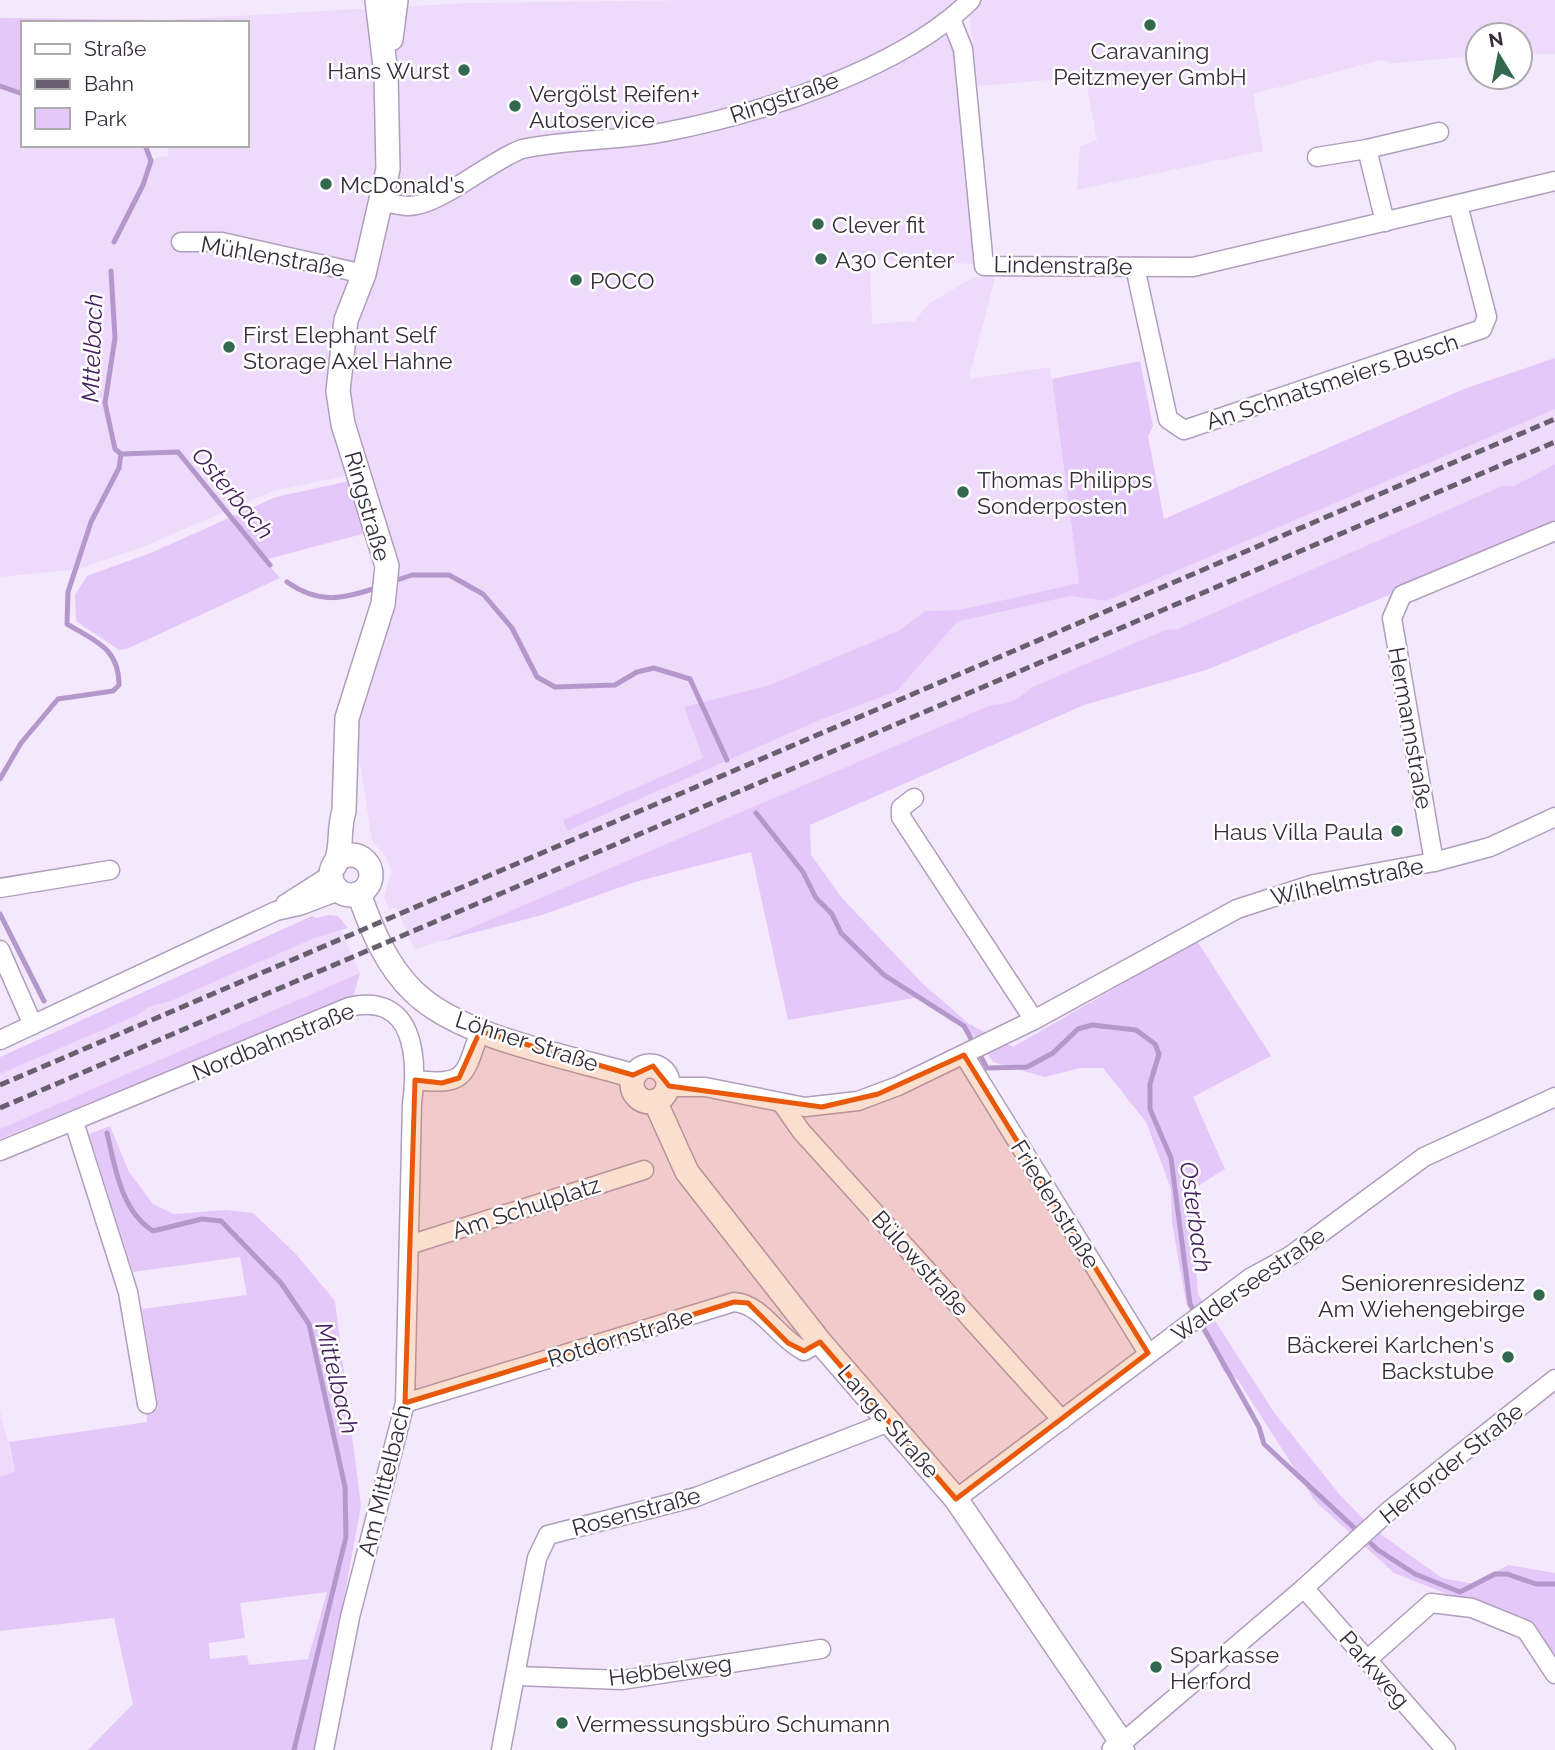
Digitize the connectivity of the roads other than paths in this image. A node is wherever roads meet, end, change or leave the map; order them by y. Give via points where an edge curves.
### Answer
1 (377, 0) edge
2 (396, 0) edge
3 (971, 0) edge
4 (951, 19) junction
5 (386, 74) junction
6 (1439, 132) dead end
7 (1367, 149) junction
8 (1318, 157) dead end
9 (1555, 181) edge
10 (382, 202) junction
11 (1458, 205) junction
12 (1385, 222) junction
13 (181, 242) dead end
14 (1135, 267) junction
15 (364, 274) junction
16 (1555, 531) edge
17 (914, 798) dead end
18 (344, 811) junction
19 (1555, 817) edge
20 (365, 861) junction
21 (1434, 862) junction
22 (110, 870) dead end
23 (341, 881) junction
24 (0, 888) edge
25 (0, 950) edge
26 (1034, 1020) junction
27 (33, 1025) junction
28 (480, 1031) junction
29 (0, 1040) edge
30 (969, 1052) junction
31 (415, 1080) junction
32 (662, 1094) junction
33 (1555, 1097) edge
34 (783, 1105) junction
35 (74, 1122) junction
36 (0, 1152) edge
37 (644, 1170) dead end
38 (409, 1245) junction
39 (820, 1342) junction
40 (1148, 1353) junction
41 (1555, 1379) edge
42 (405, 1403) junction
43 (147, 1404) dead end
44 (1062, 1420) junction
45 (889, 1422) junction
46 (956, 1499) junction
47 (1304, 1588) junction
48 (821, 1649) dead end
49 (1368, 1659) junction
50 (1555, 1674) edge
51 (517, 1676) junction
52 (1120, 1748) edge
53 (324, 1750) edge
54 (501, 1750) edge
55 (1446, 1750) edge

1 - 5 street, Ringstraße
2 - 5 street, Ringstraße
3 - 4 street, Ringstraße
4 - 10 street, Ringstraße via 848,75 753,111 664,132 522,149 430,202 410,206
4 - 14 street, Lindenstraße via 960,34 965,62 984,266
5 - 10 street, Ringstraße via 387,169
6 - 7 street
7 - 8 street
7 - 12 street
9 - 11 street, Lindenstraße
10 - 15 street, Ringstraße
11 - 12 street, Lindenstraße
11 - 14 street, An Schnatsmeiers Busch via 1487,317 1482,329 1184,430 1168,419
12 - 14 street, Lindenstraße via 1193,267
13 - 15 street, Mühlenstraße via 222,242
15 - 18 street, Ringstraße via 346,320 338,391 387,566 386,585 347,718
16 - 21 street, Hermannstraße via 1402,595 1392,618
17 - 26 street via 901,808 901,817
18 - 20 street, Ringstraße via 356,849
18 - 23 street, Ringstraße
19 - 21 street, Wilhelmstraße via 1490,847
20 - 23 street via 345,857
20 - 23 street via 371,879
21 - 26 street, Wilhelmstraße via 1314,884 1237,909
22 - 24 street
23 - 27 street
23 - 28 street, Löhner Straße via 402,980 435,1009
25 - 27 street
26 - 30 street, Wilhelmstraße
27 - 29 street
28 - 31 street via 459,1078 442,1083
28 - 32 street, Löhner Straße via 634,1076 638,1097
30 - 34 street via 858,1101 822,1107
30 - 40 street, Friedenstraße
31 - 35 street, Nordbahnstraße via 415,1056 405,1026 390,1012 358,1005
31 - 38 street, Am Mittelbach
32 - 34 street via 705,1087
32 - 39 street, Lange Straße via 687,1172
33 - 40 street, Walderseestraße via 1424,1157
34 - 44 street, Bülowstraße via 801,1131
35 - 36 street, Nordbahnstraße
35 - 43 street via 128,1292
37 - 38 street, Am Schulplatz
38 - 42 street, Am Mittelbach
39 - 42 street, Rotdornstraße via 804,1351 788,1343 748,1303 734,1302
39 - 45 street, Lange Straße
40 - 44 street, Walderseestraße
41 - 47 street, Herforder Straße via 1370,1528
42 - 53 street, Am Mittelbach via 350,1617
44 - 46 street, Walderseestraße
45 - 46 street, Lange Straße
45 - 51 street, Rosenstraße via 696,1497 548,1535 537,1558
46 - 52 street, Lange Straße
47 - 49 street, Parkweg
47 - 52 street, Herforder Straße
48 - 51 street, Hebbelweg via 622,1680
49 - 50 street via 1431,1603 1458,1605 1526,1630
49 - 55 street, Parkweg
51 - 54 street, Rosenstraße

